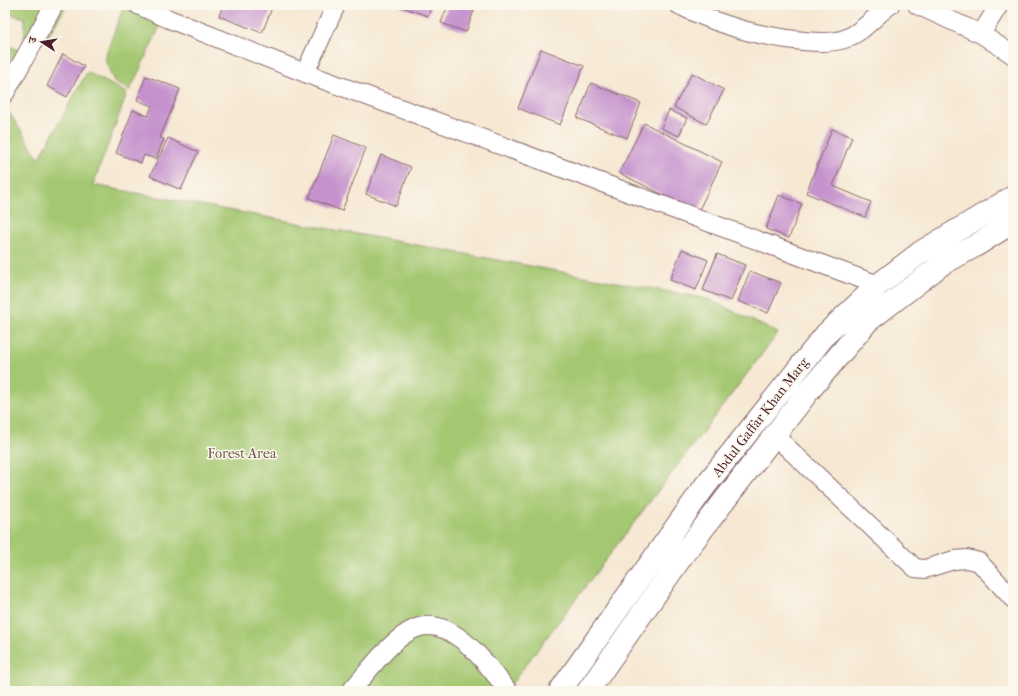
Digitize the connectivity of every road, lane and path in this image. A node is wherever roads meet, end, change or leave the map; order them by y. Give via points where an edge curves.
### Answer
1 (54, 5) edge
2 (138, 5) edge
3 (336, 5) edge
4 (679, 5) edge
5 (890, 5) edge
6 (917, 5) edge
7 (999, 5) edge
8 (981, 34) junction
9 (1013, 55) edge
10 (305, 73) junction
11 (5, 93) edge
12 (1013, 197) edge
13 (1013, 222) edge
14 (878, 285) junction
15 (774, 435) junction
16 (1013, 599) edge
17 (351, 691) edge
18 (508, 691) edge
19 (560, 691) edge
20 (588, 691) edge

1 - 11 street
2 - 10 street
3 - 10 street
4 - 5 street via 728,26 788,39 829,43 859,32
6 - 8 street
7 - 8 street
8 - 9 street
10 - 14 street
12 - 14 main road, Abdul Gaffar Khan Marg via 921,252
13 - 15 main road, Abdul Gaffar Khan Marg via 942,264 868,320
14 - 19 main road, Abdul Gaffar Khan Marg via 826,334 705,486
15 - 16 street via 914,568 925,569 954,560 967,559 979,562
15 - 20 main road, Abdul Gaffar Khan Marg via 685,552
17 - 18 street via 396,641 423,626 455,634 477,652

